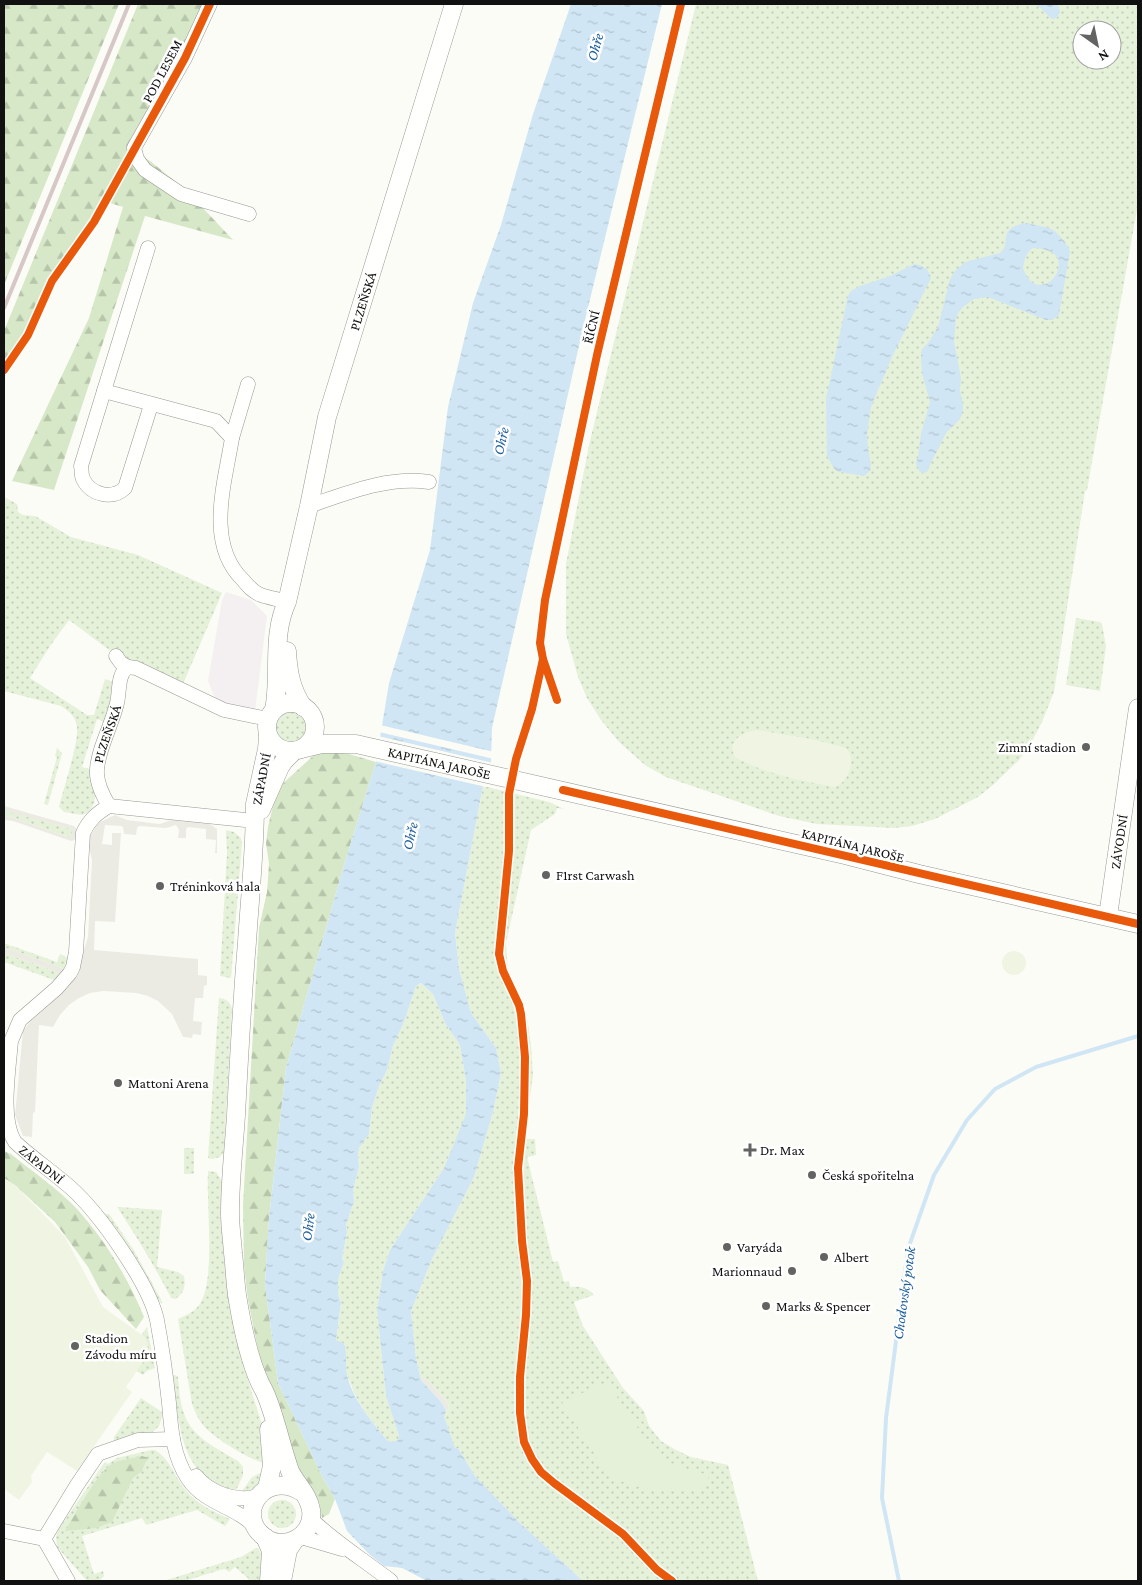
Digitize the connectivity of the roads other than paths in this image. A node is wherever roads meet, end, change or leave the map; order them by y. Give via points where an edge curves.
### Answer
1 (210, 4) edge
2 (454, 4) edge
3 (248, 214) dead end
4 (148, 248) dead end
5 (248, 384) dead end
6 (104, 391) junction
7 (151, 405) junction
8 (232, 438) junction
9 (429, 482) dead end
10 (309, 506) junction
11 (286, 602) junction
12 (116, 656) dead end
13 (128, 667) junction
14 (1138, 708) edge
15 (308, 712) junction
16 (271, 714) junction
17 (268, 737) junction
18 (356, 744) junction
19 (298, 750) junction
20 (109, 806) junction
21 (255, 821) junction
22 (1108, 916) junction
23 (1138, 924) edge
24 (259, 1382) junction
25 (173, 1440) junction
26 (263, 1492) junction
27 (302, 1492) junction
28 (311, 1520) junction
29 (4, 1531) edge
30 (260, 1532) junction
31 (44, 1539) junction
32 (297, 1539) junction
33 (348, 1550) junction
34 (68, 1581) edge
35 (269, 1581) edge
36 (282, 1581) edge
37 (391, 1581) edge

1 - 3 street, POD LESEM via 185,58 134,148 137,160 145,170 181,194
2 - 10 street, PLZEŇSKÁ via 327,417
4 - 6 street
5 - 8 street
6 - 7 street
6 - 7 street via 81,466 82,477 87,484 105,495 119,494 125,488
7 - 8 street via 216,421
8 - 11 street via 221,506 223,546 232,570 251,589
9 - 10 street via 373,485
10 - 11 street, PLZEŇSKÁ
11 - 15 street, PLZEŇSKÁ via 289,673 296,695
11 - 16 street, PLZEŇSKÁ via 280,614 277,693
12 - 13 street
13 - 16 street via 224,710
13 - 20 street, PLZEŇSKÁ via 122,673 117,702 96,771
14 - 22 street, ZÁVODNÍ
15 - 16 street via 297,704 286,704
15 - 18 street, KAPITÁNA JAROŠE via 322,726
15 - 19 street via 315,728 313,736
16 - 17 street
17 - 19 street via 280,748
17 - 21 street, ZÁPADNÍ via 255,804
18 - 19 street, KAPITÁNA JAROŠE via 322,744
18 - 22 street, KAPITÁNA JAROŠE
19 - 21 street, ZÁPADNÍ via 284,760
20 - 21 street
20 - 25 street, ZÁPADNÍ via 87,824 84,833 73,967 66,978 20,1020 11,1041 7,1122 15,1142 89,1205 144,1287 156,1318
21 - 24 street, ZÁPADNÍ via 230,1213 238,1300
22 - 23 street, KAPITÁNA JAROŠE
24 - 26 street, ZÁPADNÍ via 271,1447 271,1476
24 - 27 street, ZÁPADNÍ via 289,1468
25 - 26 street, ZÁPADNÍ via 189,1468 209,1488 250,1499
25 - 30 street, ZÁPADNÍ via 178,1460 194,1487 212,1502 239,1514
25 - 31 street via 138,1440 98,1454
26 - 27 street, ZÁPADNÍ via 283,1484
26 - 30 street, ZÁPADNÍ via 253,1508 253,1518
27 - 28 street, ZÁPADNÍ via 311,1509
28 - 32 street
28 - 33 street, ZÁPADNÍ
29 - 31 street
30 - 32 street, ZÁPADNÍ via 278,1543
30 - 35 street, ZÁPADNÍ via 271,1551
31 - 34 street
32 - 33 street, ZÁPADNÍ
32 - 36 street via 288,1550
33 - 37 street, ZÁPADNÍ

